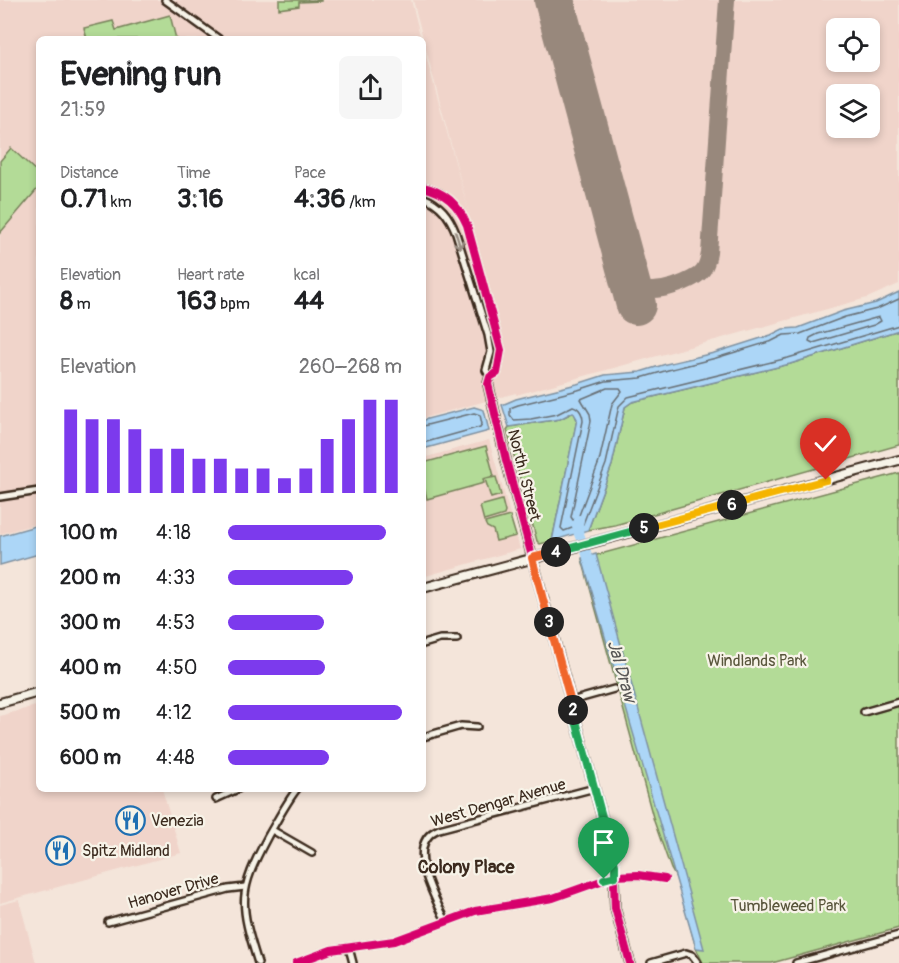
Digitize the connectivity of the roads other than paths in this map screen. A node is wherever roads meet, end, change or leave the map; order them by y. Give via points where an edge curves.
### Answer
1 (165, 0) edge
2 (215, 36) edge
3 (426, 188) edge
4 (426, 198) edge
5 (480, 273) junction
6 (470, 275) junction
7 (490, 377) junction
8 (899, 460) edge
9 (36, 491) edge
10 (0, 497) edge
11 (532, 558) junction
12 (426, 587) edge
13 (457, 639) dead end
14 (426, 643) edge
15 (614, 689) dead end
16 (36, 693) edge
17 (571, 701) junction
18 (0, 702) edge
19 (899, 702) edge
20 (864, 712) dead end
21 (477, 727) dead end
22 (426, 736) edge
23 (595, 788) junction
24 (231, 792) edge
25 (293, 792) edge
26 (216, 798) dead end
27 (272, 830) junction
28 (312, 853) dead end
29 (615, 876) junction
30 (665, 879) dead end
31 (245, 887) junction
32 (446, 921) junction
33 (108, 922) dead end
34 (899, 935) edge
35 (349, 948) junction
36 (258, 963) edge
37 (296, 963) edge
38 (353, 963) edge
39 (630, 963) edge
40 (651, 963) edge
41 (698, 963) edge
42 (796, 963) edge

1 - 2 street
3 - 5 street via 447,197 460,209
4 -> 6 street via 450,217
5 - 6 street
5 - 7 street via 501,350 497,373
6 - 7 street via 488,335 491,352 486,370
7 - 11 street, North I Street via 488,384
8 - 11 street
9 - 10 street
11 - 12 street
11 - 17 street, North I Street
13 - 14 street
15 - 17 street
16 - 18 street
17 - 23 street, North I Street
19 - 20 street
21 - 22 street via 460,726
23 - 29 street, North I Street
23 - 32 street, West Dengar Avenue via 439,829 429,835 423,844 423,861 432,894
24 - 26 street
25 - 27 street
27 - 28 street
27 - 31 street via 252,865
29 - 30 street
29 - 32 street via 553,898 486,909
29 - 39 street, North I Street via 615,908
31 - 33 street, Hanover Drive
31 - 36 street via 245,918
32 - 35 street via 394,941
34 - 42 street
35 - 37 street
35 - 38 street
40 - 41 street via 689,953

